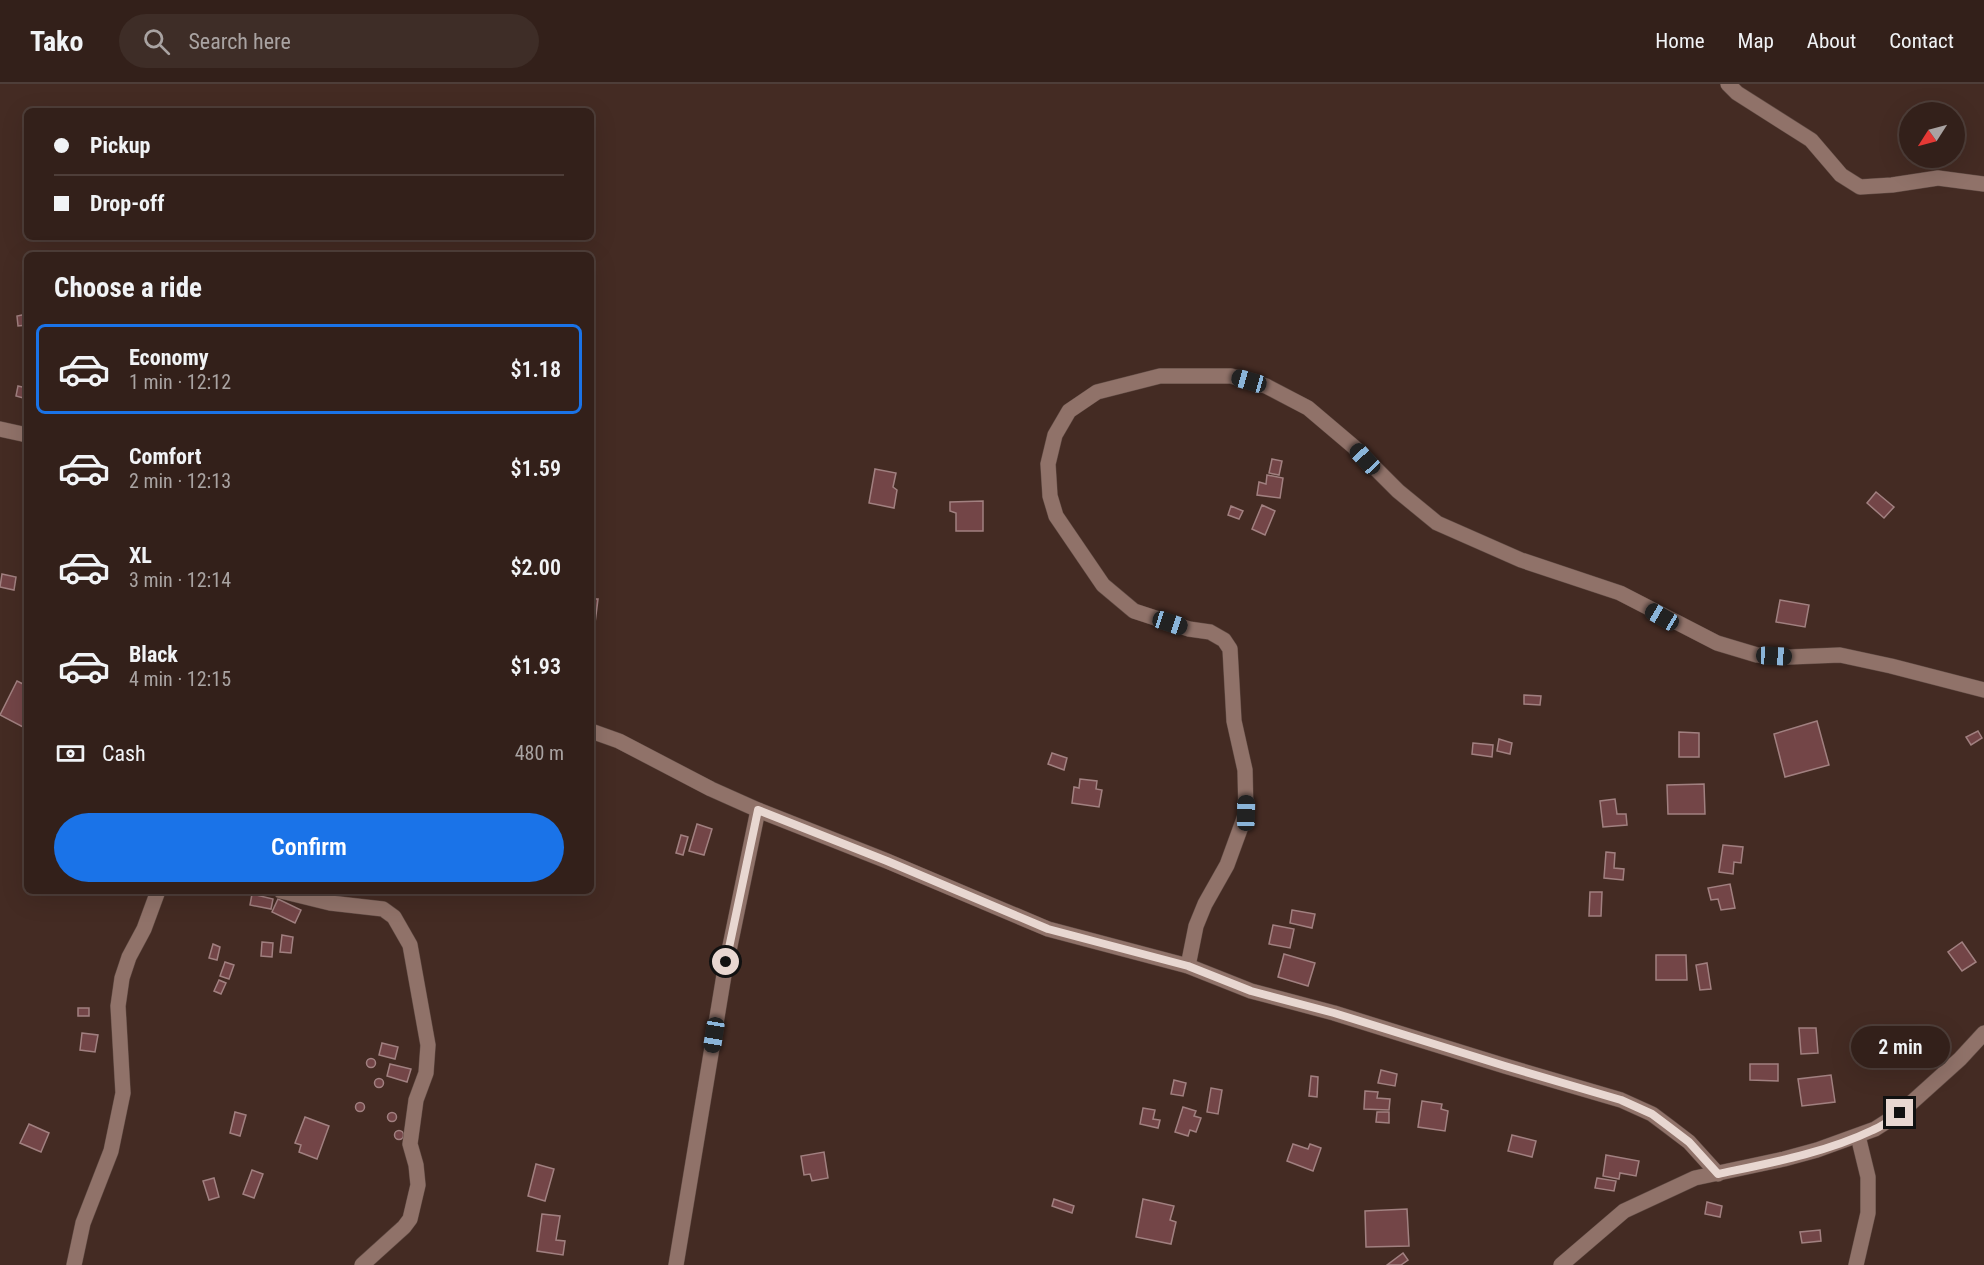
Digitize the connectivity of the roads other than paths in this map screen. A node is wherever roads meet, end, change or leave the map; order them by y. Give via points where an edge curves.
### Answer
1 (1728, 84) edge
2 (1984, 184) edge
3 (0, 429) edge
4 (24, 434) edge
5 (1984, 690) edge
6 (594, 732) edge
7 (758, 810) junction
8 (157, 894) edge
9 (293, 894) edge
10 (1188, 966) junction
11 (1984, 1033) edge
12 (1858, 1136) junction
13 (1718, 1174) junction
14 (74, 1265) edge
15 (362, 1265) edge
16 (675, 1265) edge
17 (1561, 1265) edge
18 (1856, 1265) edge

1 - 2 street via 1811,140 1841,175 1860,187 1938,178
3 - 4 street
5 - 10 street via 1840,655 1758,655 1717,643 1620,593 1521,560 1437,523 1308,408 1266,386 1231,376 1169,376 1097,392 1069,411 1055,435 1048,464 1056,516 1103,585 1134,611 1210,632 1230,649 1234,721 1245,770 1246,813 1227,865 1196,926
6 - 7 street
7 - 10 street via 1048,929
7 - 16 street via 724,975
8 - 14 street via 122,978 118,1006 123,1093 111,1151 83,1224
9 - 15 street via 383,909 394,917 410,945 428,1045 426,1073 416,1100 410,1144 418,1185 410,1219
10 - 13 street via 1251,991 1621,1100 1652,1114 1689,1142
11 - 12 street via 1900,1113
12 - 13 street
12 - 18 street via 1868,1178 1868,1213
13 - 17 street via 1695,1178 1624,1211

